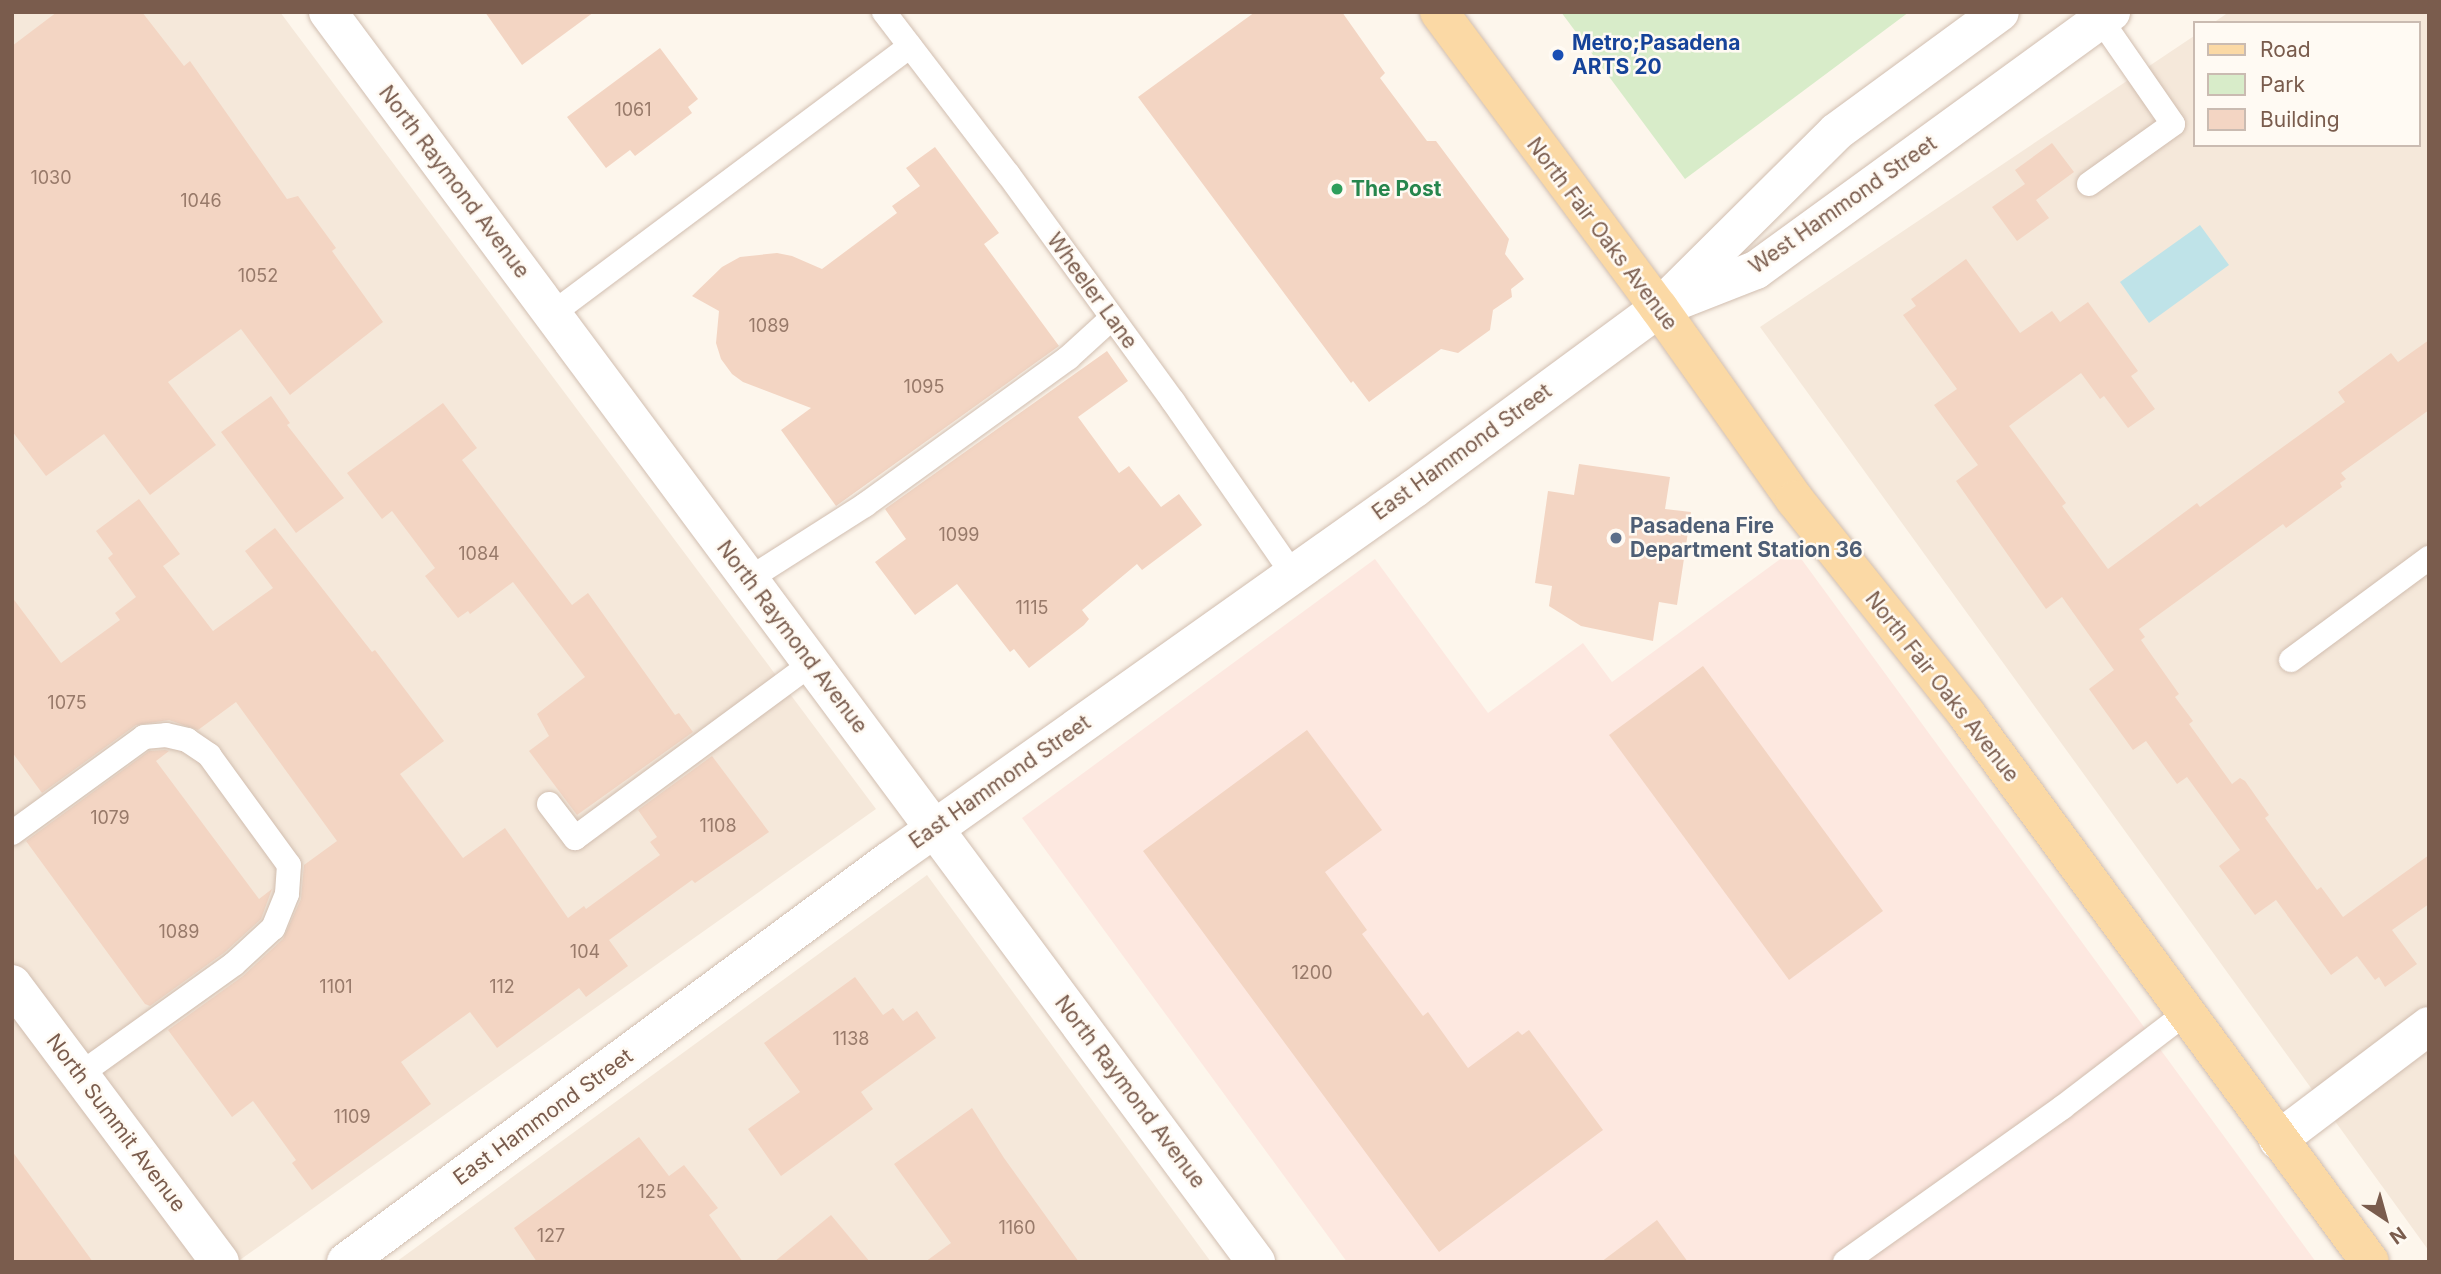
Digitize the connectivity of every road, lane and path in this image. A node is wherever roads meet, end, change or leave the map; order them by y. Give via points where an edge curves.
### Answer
1 (328, 12) edge
2 (884, 12) edge
3 (1439, 12) edge
4 (2000, 12) edge
5 (2106, 16) edge
6 (910, 46) junction
7 (2089, 184) dead end
8 (1659, 308) junction
9 (552, 313) junction
10 (1112, 318) junction
11 (2429, 558) edge
12 (1293, 574) junction
13 (749, 579) junction
14 (2291, 660) dead end
15 (812, 663) junction
16 (549, 804) dead end
17 (935, 828) junction
18 (12, 833) edge
19 (12, 984) edge
20 (2186, 1013) junction
21 (2429, 1026) edge
22 (79, 1075) junction
23 (2278, 1140) junction
24 (220, 1262) edge
25 (346, 1262) edge
26 (1256, 1262) edge
27 (1845, 1262) edge
28 (2370, 1262) edge

1 - 9 street, North Raymond Avenue
2 - 6 lane, Wheeler Lane
3 - 8 main road, North Fair Oaks Avenue
4 - 8 street, West Hammond Street via 1836,132
5 - 7 lane via 2173,124
5 - 8 street, West Hammond Street via 1756,270
6 - 9 lane
6 - 10 lane, Wheeler Lane
8 - 12 street, East Hammond Street
8 - 20 main road, North Fair Oaks Avenue via 1795,500 1967,715
9 - 13 street, North Raymond Avenue
10 - 12 lane, Wheeler Lane
10 - 13 lane via 1068,358 865,505
11 - 14 lane
12 - 17 street, East Hammond Street
13 - 15 street, North Raymond Avenue
15 - 16 lane via 575,838
15 - 17 street, North Raymond Avenue
17 - 25 street, East Hammond Street
17 - 26 street, North Raymond Avenue
18 - 22 lane via 144,737 166,735 187,740 209,755 289,865 287,894 273,928 234,964
19 - 22 street, North Summit Avenue
20 - 23 main road, North Fair Oaks Avenue
20 - 27 lane
21 - 23 street
22 - 24 street, North Summit Avenue
23 - 28 main road, North Fair Oaks Avenue

